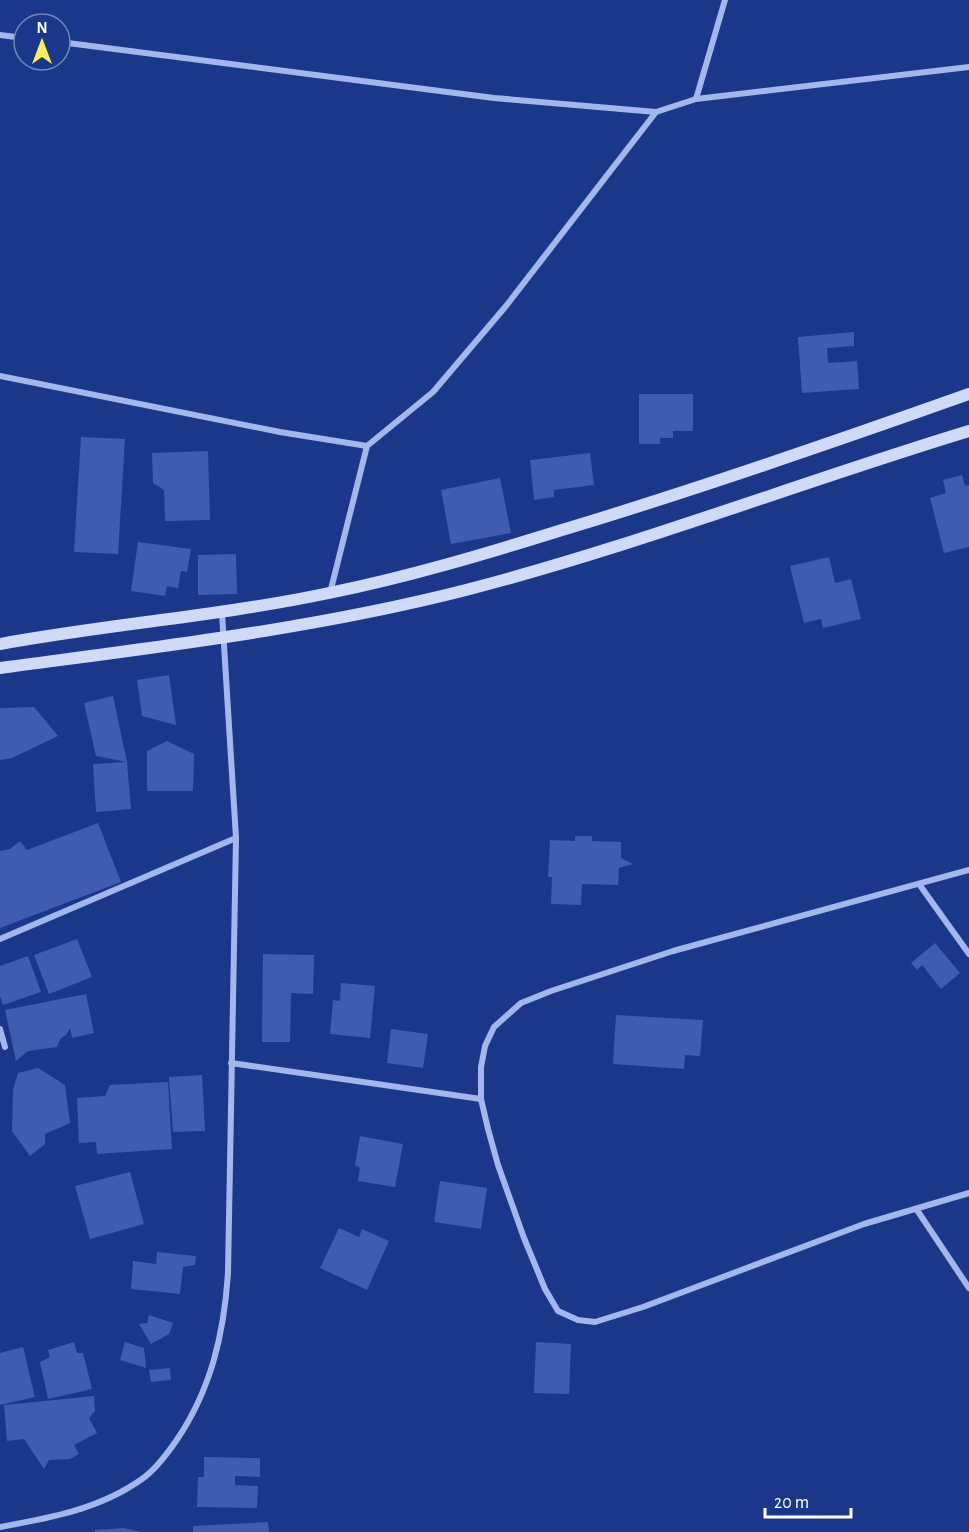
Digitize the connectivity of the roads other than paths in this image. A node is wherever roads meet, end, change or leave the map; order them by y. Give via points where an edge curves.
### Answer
1 (725, 0) edge
2 (72, 44) edge
3 (969, 67) edge
4 (696, 99) junction
5 (656, 112) junction
6 (0, 376) edge
7 (969, 394) edge
8 (969, 431) edge
9 (367, 446) junction
10 (330, 593) junction
11 (222, 613) junction
12 (223, 637) junction
13 (0, 644) edge
14 (0, 668) edge
15 (236, 838) junction
16 (969, 870) edge
17 (919, 884) junction
18 (0, 939) edge
19 (969, 954) edge
20 (0, 1029) edge
21 (5, 1047) dead end
22 (231, 1063) junction
23 (481, 1099) junction
24 (969, 1193) edge
25 (917, 1210) junction
26 (969, 1288) edge
27 (0, 1527) edge

1 - 4 street
2 - 5 street via 494,98
3 - 4 street
4 - 5 street
5 - 9 street via 506,306 433,392
6 - 9 street
7 - 10 street via 720,483 450,564
8 - 12 street via 562,564 389,608
9 - 10 street
10 - 11 street
11 - 12 street
11 - 13 street
12 - 14 street
12 - 15 street
15 - 18 street
15 - 22 street
16 - 17 street
17 - 19 street
17 - 23 street via 622,966 521,1003 494,1027 485,1046
20 - 21 street
22 - 23 street
22 - 27 street via 225,1312 219,1346 189,1422 144,1478 116,1494 64,1514
23 - 25 street via 498,1165 545,1289 558,1311 579,1320 594,1322 643,1307 864,1224
24 - 25 street
25 - 26 street

